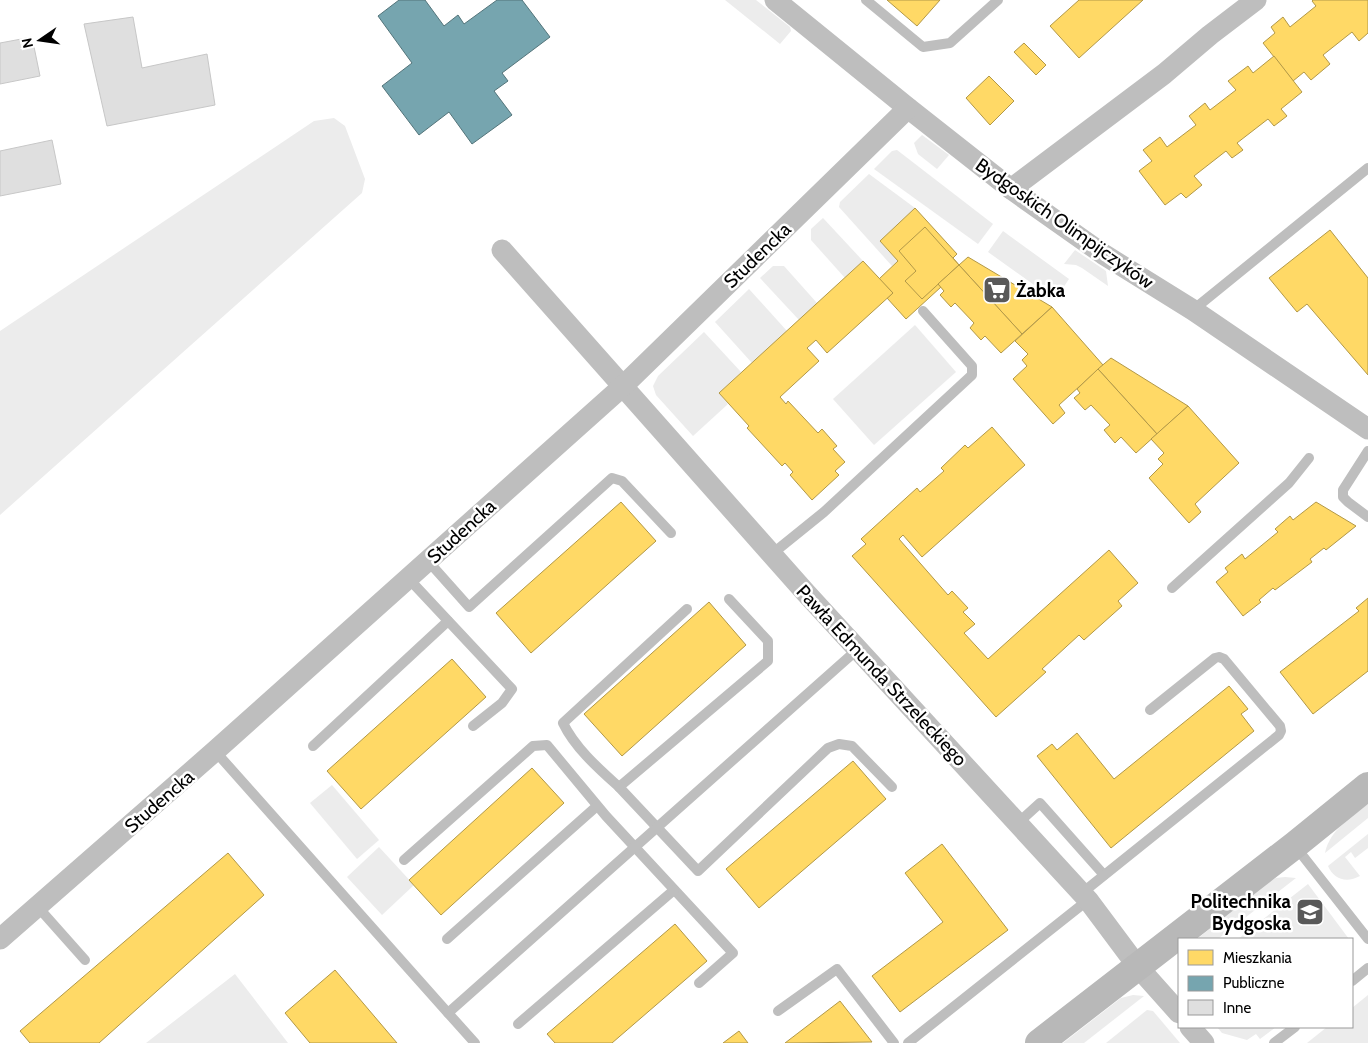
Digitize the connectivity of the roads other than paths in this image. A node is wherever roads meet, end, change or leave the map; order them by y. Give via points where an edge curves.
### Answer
1 (775, 0) edge
2 (866, 0) edge
3 (998, 0) edge
4 (1256, 0) edge
5 (908, 108) junction
6 (1368, 168) edge
7 (1011, 188) junction
8 (502, 250) dead end
9 (1193, 310) junction
10 (923, 311) dead end
11 (622, 387) junction
12 (1368, 430) edge
13 (1368, 451) edge
14 (1309, 458) dead end
15 (1368, 517) edge
16 (671, 533) dead end
17 (772, 554) junction
18 (428, 560) junction
19 (408, 578) junction
20 (1172, 588) dead end
21 (729, 599) dead end
22 (687, 609) dead end
23 (448, 621) junction
24 (858, 649) junction
25 (1150, 710) dead end
26 (473, 726) dead end
27 (313, 746) dead end
28 (215, 751) junction
29 (1368, 786) edge
30 (619, 787) junction
31 (892, 787) dead end
32 (598, 806) junction
33 (1018, 823) junction
34 (657, 828) junction
35 (1295, 845) junction
36 (635, 848) junction
37 (404, 860) dead end
38 (1104, 875) junction
39 (674, 890) junction
40 (1085, 896) junction
41 (37, 906) junction
42 (0, 939) edge
43 (447, 939) dead end
44 (1368, 939) edge
45 (85, 960) dead end
46 (1138, 967) junction
47 (1368, 968) edge
48 (1353, 980) edge
49 (699, 983) dead end
50 (778, 1011) dead end
51 (448, 1013) junction
52 (1178, 1013) edge
53 (518, 1024) dead end
54 (1191, 1028) edge
55 (1293, 1028) edge
56 (475, 1043) edge
57 (894, 1043) edge
58 (908, 1043) edge
59 (1039, 1043) edge
60 (1204, 1043) edge
61 (1274, 1043) edge

1 - 5 street, Bydgoskich Olimpijczyków
2 - 3 lane via 923,47 950,43
4 - 7 street via 1164,74
5 - 7 street, Bydgoskich Olimpijczyków
5 - 11 street, Studencka
6 - 9 lane
7 - 9 street, Bydgoskich Olimpijczyków via 1103,254
8 - 11 street, Pawła Edmunda Strzeleckiego
9 - 12 street, Bydgoskich Olimpijczyków
10 - 17 lane via 972,366 972,375 824,512
11 - 17 street, Pawła Edmunda Strzeleckiego
11 - 18 street, Studencka
13 - 15 lane via 1343,490 1343,497
14 - 20 lane via 1289,483
16 - 18 lane via 622,480 612,478 469,606
17 - 24 street, Pawła Edmunda Strzeleckiego
18 - 19 street, Studencka
19 - 23 lane
19 - 28 street, Studencka
21 - 30 lane via 768,641 768,661
22 - 30 lane via 563,723 568,733
23 - 26 lane via 512,689 502,703
23 - 27 lane
24 - 33 street, Pawła Edmunda Strzeleckiego
24 - 34 lane
25 - 38 lane via 1214,658 1220,657 1281,731
28 - 41 street, Studencka
28 - 51 lane
29 - 35 street
30 - 34 lane
31 - 34 lane via 852,746 840,744 828,748 698,870
32 - 36 lane
32 - 37 lane via 547,745 532,746
32 - 43 lane
33 - 38 lane via 1040,803
33 - 40 street, Pawła Edmunda Strzeleckiego
34 - 36 lane
35 - 44 lane
35 - 46 street
36 - 39 lane
36 - 51 lane
38 - 40 lane
39 - 49 lane via 732,954
39 - 53 lane
40 - 46 street, Pawła Edmunda Strzeleckiego
40 - 58 lane
41 - 42 street, Studencka
41 - 45 lane
46 - 52 street, Pawła Edmunda Strzeleckiego
46 - 59 street
47 - 48 lane
50 - 57 lane via 837,969
51 - 56 lane
54 - 60 street
55 - 61 lane

